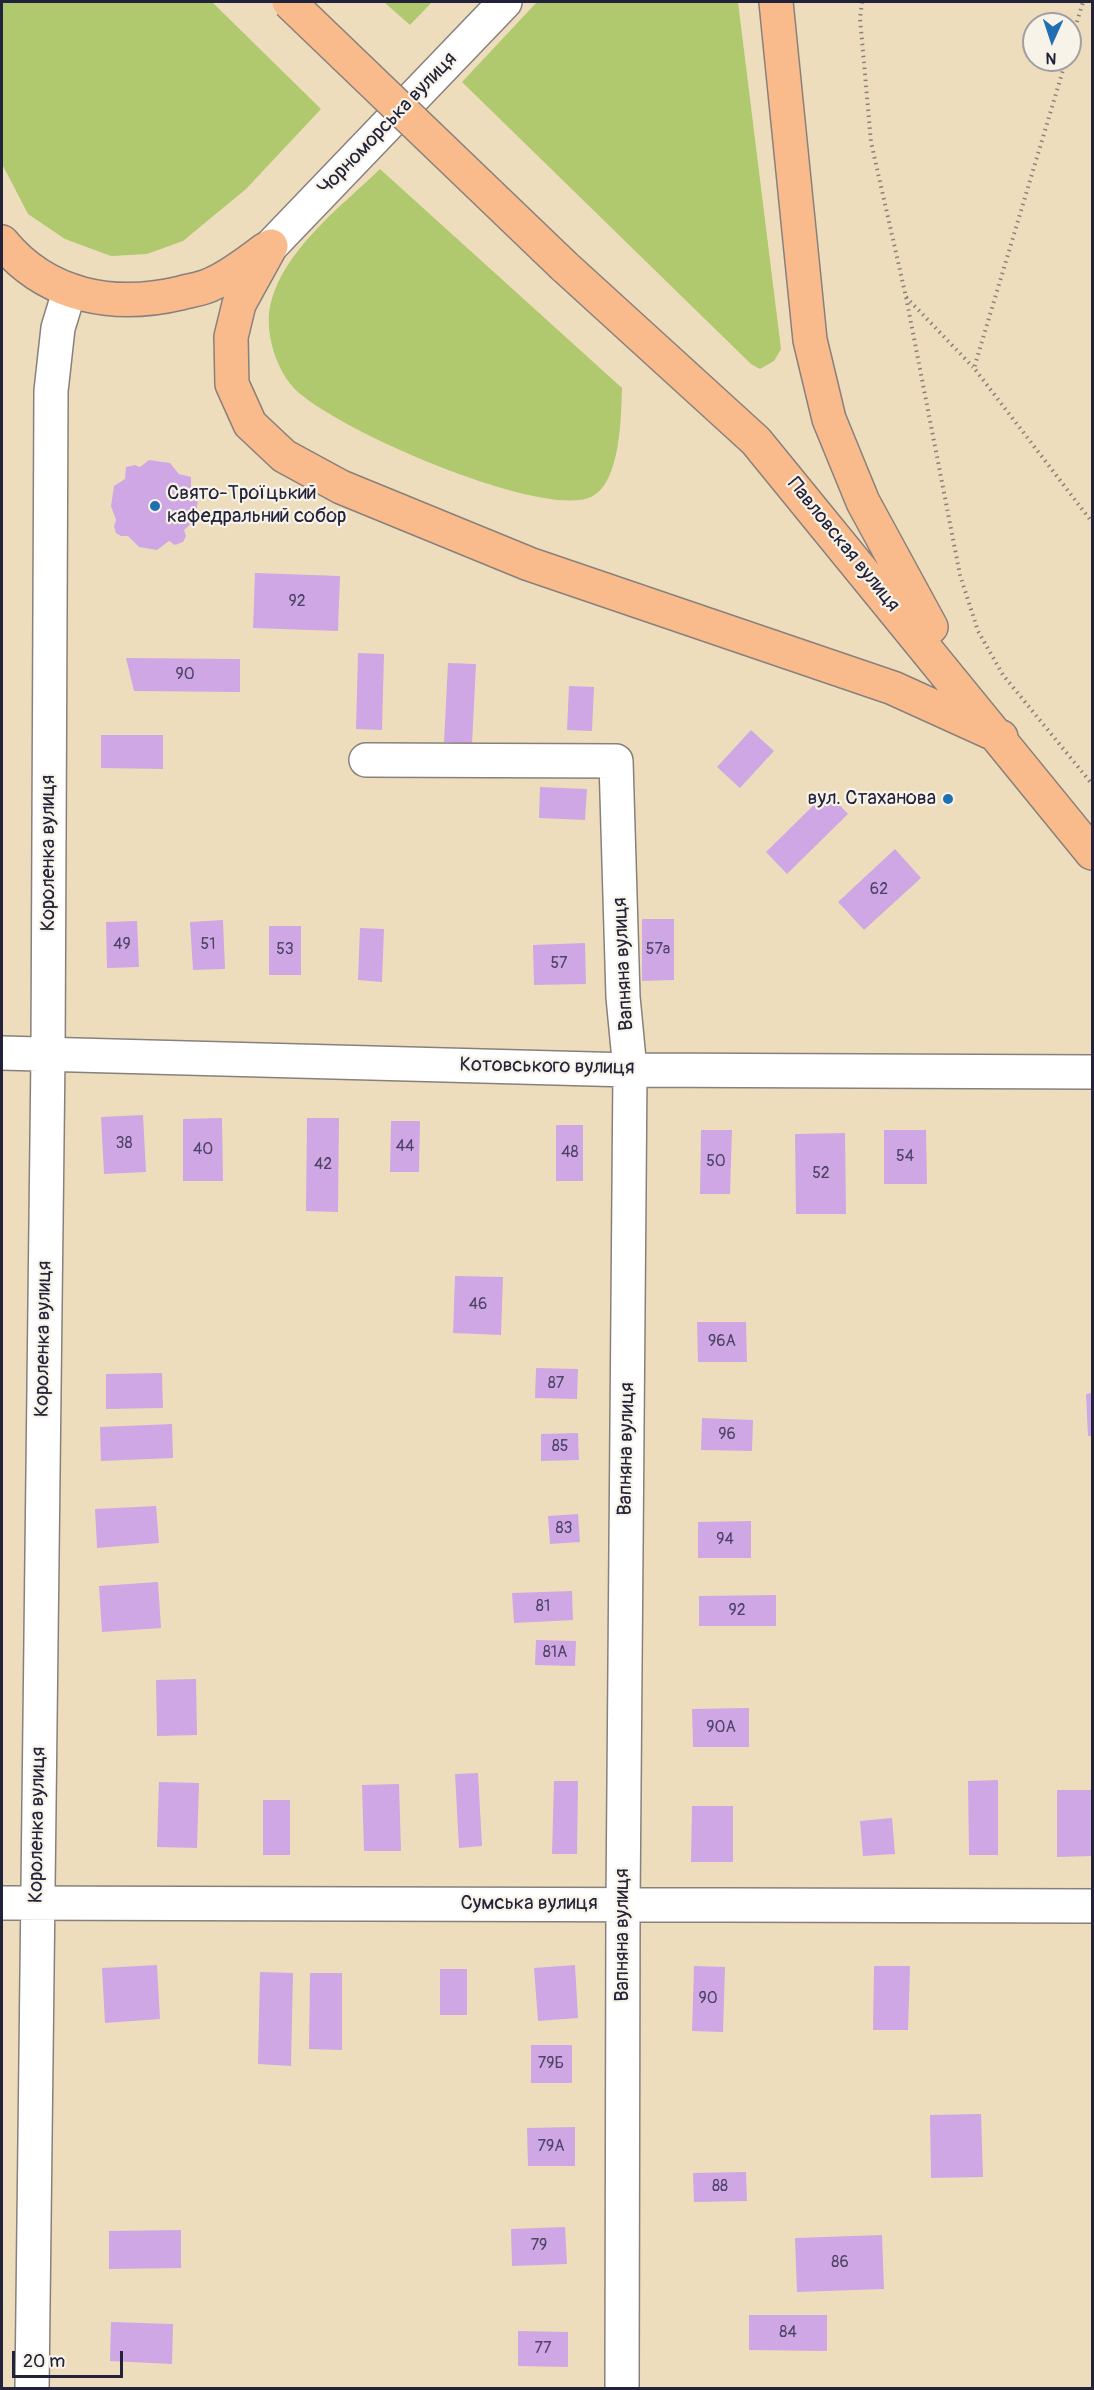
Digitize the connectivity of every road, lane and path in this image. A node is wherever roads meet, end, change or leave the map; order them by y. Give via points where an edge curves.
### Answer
1 (289, 2) edge
2 (505, 2) edge
3 (776, 2) edge
4 (862, 2) edge
5 (1062, 72) edge
6 (271, 246) junction
7 (6, 252) edge
8 (69, 292) junction
9 (906, 297) junction
10 (974, 368) junction
11 (1092, 522) edge
12 (1001, 738) junction
13 (366, 760) dead end
14 (1092, 784) edge
15 (1092, 853) edge
16 (2, 1053) edge
17 (48, 1054) junction
18 (630, 1070) junction
19 (1092, 1072) edge
20 (37, 1902) junction
21 (2, 1903) edge
22 (623, 1904) junction
23 (1092, 1906) edge
24 (32, 2388) edge
25 (622, 2388) edge

1 - 12 main road, Павловская вулиця, bridge via 564,266 756,441
2 - 6 street, Чорноморська вулиця
3 - 12 main road via 810,340 829,419 863,502 915,602
4 - 9 path via 860,18 871,142
5 - 10 path
6 - 8 main road via 211,285 154,299 108,300
6 - 12 main road via 239,303 231,337 232,384 250,424 284,456 341,487 529,564 893,688
7 - 8 main road
8 - 17 street, Короленка вулиця via 58,328 51,391
9 - 10 path
9 - 14 path via 960,576 978,631 1003,675
10 - 11 path
12 - 15 main road, Павловская вулиця
13 - 18 street, Вапняна вулиця via 616,761 623,997
16 - 17 street, Котовського вулиця
17 - 18 street, Котовського вулиця
17 - 20 street, Короленка вулиця
18 - 19 street, Котовського вулиця
18 - 22 street, Вапняна вулиця
20 - 21 street, Сумська вулиця
20 - 22 street, Сумська вулиця
20 - 24 street, Короленка вулиця
22 - 23 street, Сумська вулиця
22 - 25 street, Вапняна вулиця

